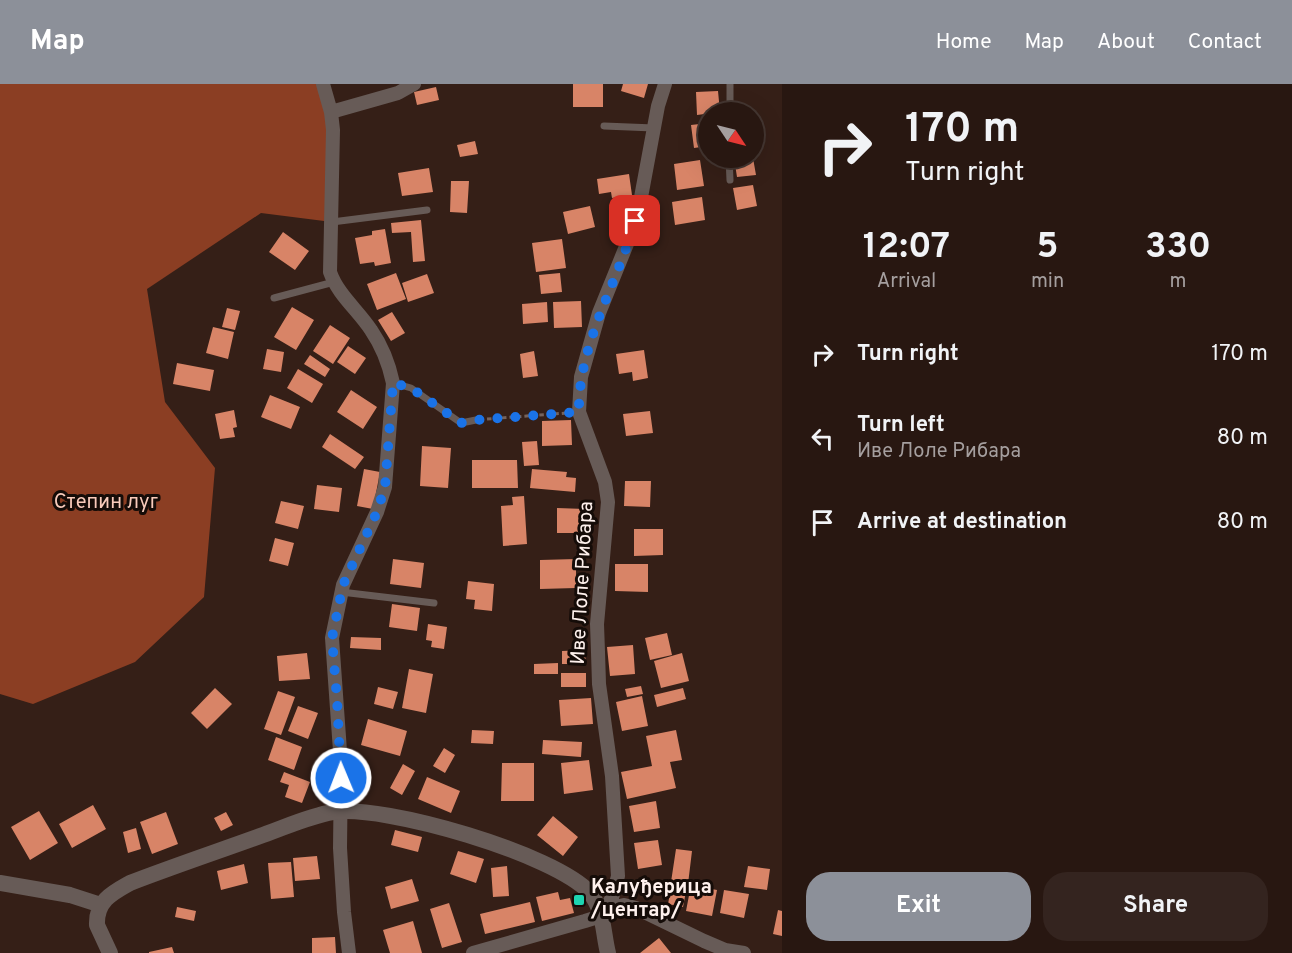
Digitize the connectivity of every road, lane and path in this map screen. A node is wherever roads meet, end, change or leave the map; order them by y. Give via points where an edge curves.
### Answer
1 (323, 84) edge
2 (414, 84) edge
3 (665, 84) edge
4 (730, 84) edge
5 (730, 102) edge
6 (332, 112) junction
7 (604, 126) dead end
8 (654, 128) junction
9 (729, 168) edge
10 (730, 180) dead end
11 (427, 210) dead end
12 (332, 222) junction
13 (334, 282) junction
14 (274, 298) dead end
15 (393, 383) junction
16 (579, 412) junction
17 (476, 420) joint
18 (341, 592) junction
19 (434, 603) dead end
20 (341, 811) junction
21 (0, 883) edge
22 (101, 905) junction
23 (601, 916) junction
24 (110, 953) edge
25 (349, 953) edge
26 (473, 953) edge
27 (608, 953) edge
28 (744, 953) edge

1 - 6 street
2 - 6 street via 398,93
3 - 8 street, Иве Лоле Рибара
4 - 5 lane
6 - 12 street
7 - 8 lane
8 - 16 street, Иве Лоле Рибара via 634,225 599,313 581,377
9 - 10 lane
11 - 12 lane
12 - 13 street via 330,262
13 - 14 lane
13 - 15 street via 378,341
15 - 17 lane via 411,388 461,423
15 - 18 street via 385,487
16 - 17 path
16 - 23 street, Иве Лоле Рибара via 608,502 597,643 612,776 618,876 612,898
18 - 19 lane
18 - 20 street via 332,638
20 - 22 street via 320,814 130,883
20 - 23 street via 376,812 417,820 518,852 573,878 594,898
20 - 25 street via 340,848
21 - 22 street via 70,895
22 - 24 street via 97,925
23 - 26 street
23 - 27 street
23 - 28 street via 631,906 725,950

